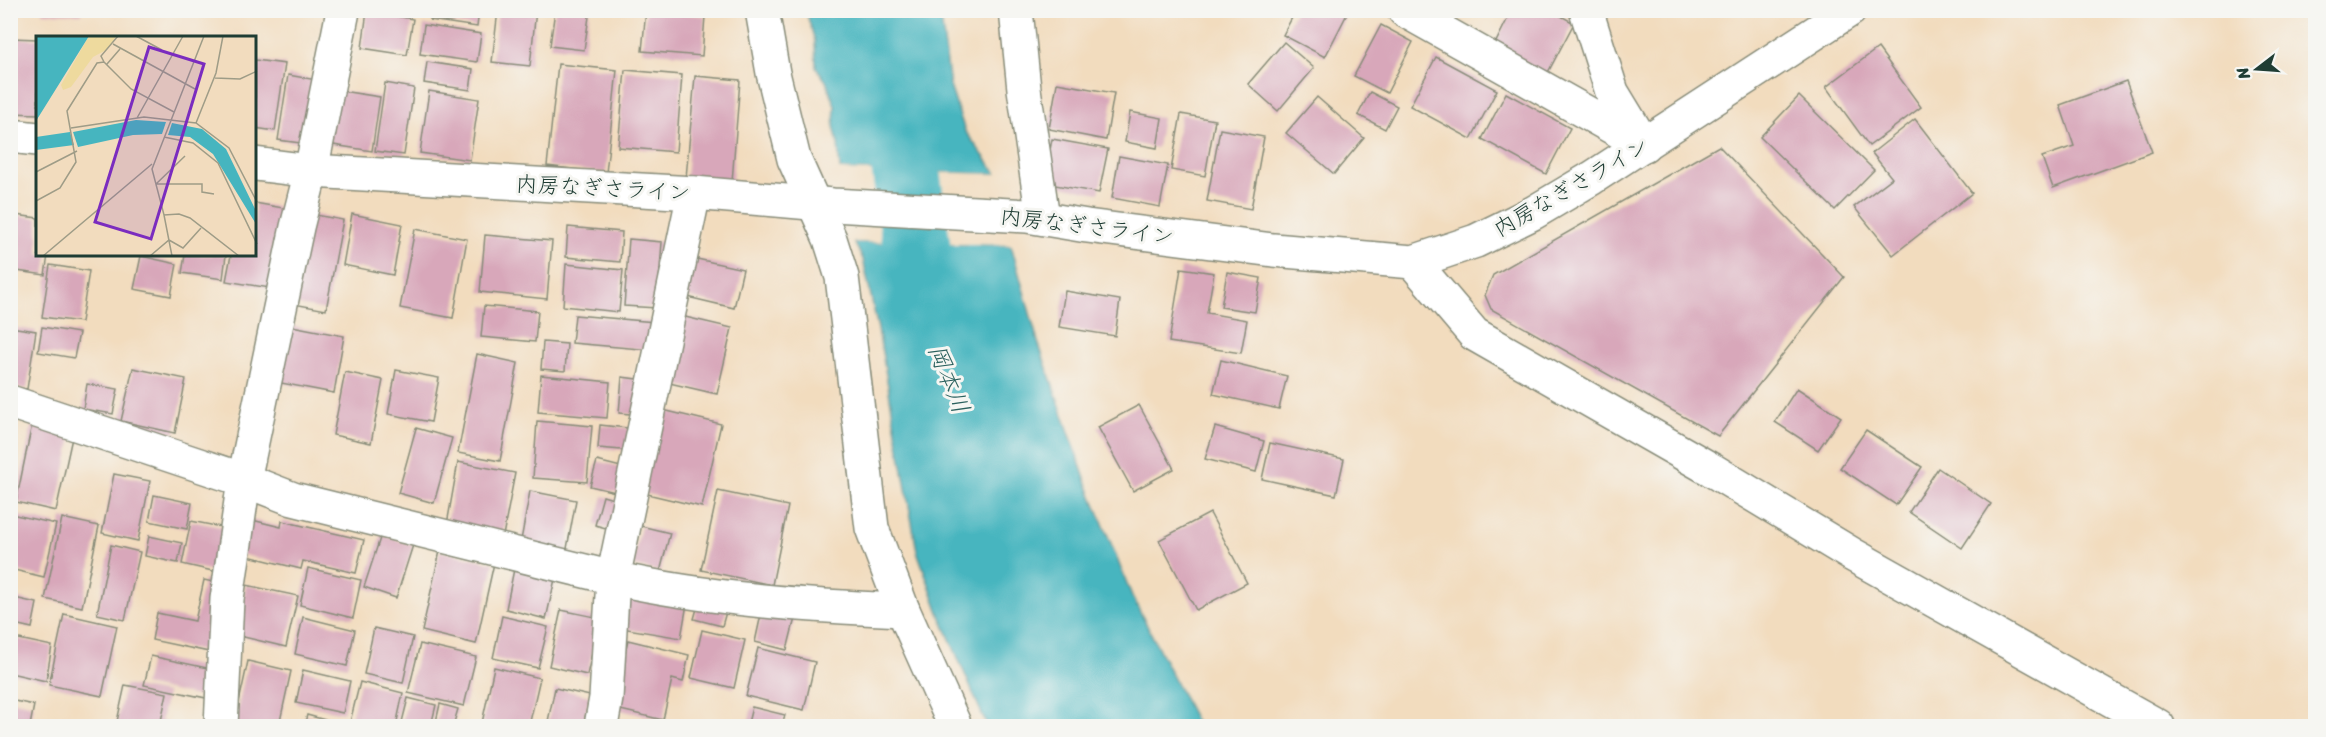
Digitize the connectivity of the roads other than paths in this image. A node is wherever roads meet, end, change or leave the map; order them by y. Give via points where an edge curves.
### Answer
1 (762, 10) edge
2 (1016, 10) edge
3 (1404, 10) edge
4 (1586, 10) edge
5 (1850, 10) edge
6 (343, 11) edge
7 (10, 136) edge
8 (36, 139) edge
9 (1644, 145) junction
10 (256, 164) edge
11 (311, 171) junction
12 (694, 193) junction
13 (825, 205) junction
14 (1035, 217) junction
15 (1413, 262) junction
16 (10, 402) edge
17 (244, 480) junction
18 (613, 578) junction
19 (903, 610) junction
20 (221, 726) edge
21 (601, 726) edge
22 (955, 726) edge
23 (2158, 726) edge

1 - 13 main road via 794,159
2 - 14 main road
3 - 9 main road
4 - 9 main road via 1612,92
5 - 9 main road, 内房なぎさライン
6 - 11 main road
7 - 8 main road
9 - 15 main road, 内房なぎさライン via 1533,213 1476,241
10 - 11 main road, 内房なぎさライン
11 - 12 main road, 内房なぎさライン
11 - 17 main road
12 - 13 main road, 内房なぎさライン
12 - 18 main road
13 - 14 main road, 内房なぎさライン
13 - 19 main road via 842,277 872,528
14 - 15 main road, 内房なぎさライン via 1273,250
15 - 23 main road via 1474,334 1853,555
16 - 17 main road
17 - 18 main road via 293,499
17 - 20 main road via 227,599
18 - 19 main road via 665,590
18 - 21 main road
19 - 22 main road

